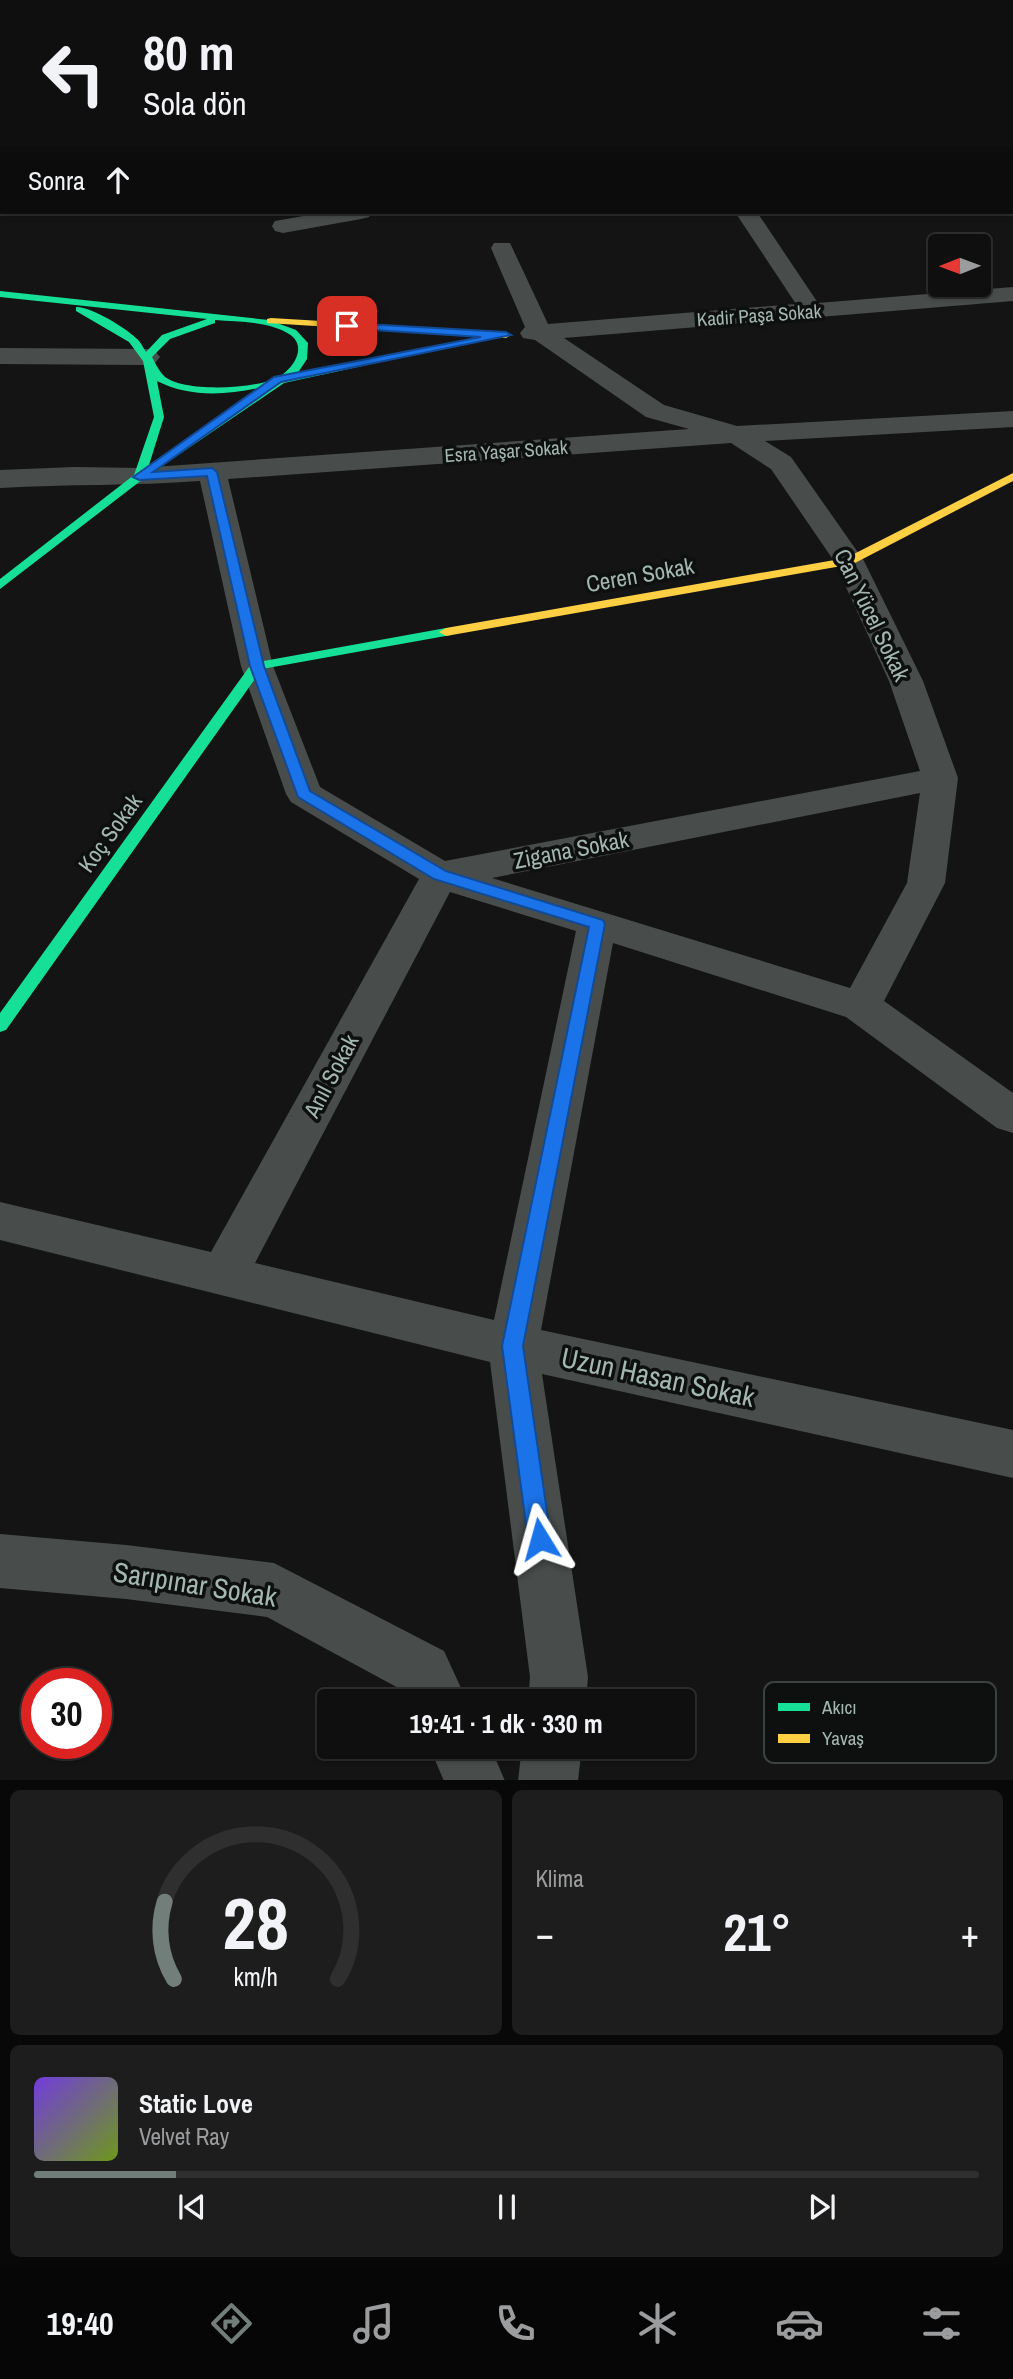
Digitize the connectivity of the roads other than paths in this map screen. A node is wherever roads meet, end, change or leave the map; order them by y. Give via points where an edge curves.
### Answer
1 (350, 214) edge
2 (747, 214) edge
3 (283, 226) dead end
4 (502, 248) dead end
5 (0, 293) edge
6 (1013, 294) edge
7 (62, 300) junction
8 (813, 312) junction
9 (241, 319) junction
10 (539, 332) junction
11 (506, 335) junction
12 (0, 356) edge
13 (147, 357) junction
14 (278, 380) junction
15 (1013, 419) edge
16 (736, 434) junction
17 (212, 472) junction
18 (1013, 476) edge
19 (139, 477) junction
20 (0, 479) edge
21 (849, 561) junction
22 (0, 585) edge
23 (257, 666) junction
24 (940, 778) junction
25 (440, 875) junction
26 (597, 924) junction
27 (861, 1006) junction
28 (0, 1026) edge
29 (1013, 1116) edge
30 (0, 1221) edge
31 (223, 1276) junction
32 (513, 1346) junction
33 (1013, 1454) edge
34 (0, 1562) edge
35 (432, 1689) edge
36 (558, 1689) edge
37 (465, 1759) edge
38 (550, 1759) edge
39 (475, 1780) edge
40 (548, 1780) edge

1 - 3 street
2 - 8 street
4 - 10 street
5 - 7 street
6 - 8 street, Kadir Paşa Sokak
7 - 9 street
7 - 13 street via 113,324
8 - 10 street, Kadir Paşa Sokak
9 - 11 street, Kadir Paşa Sokak
9 - 13 street via 178,330 154,345
9 - 14 street via 285,327 306,347 296,370
10 - 11 street, Kadir Paşa Sokak
10 - 16 street, Can Yücel Sokak via 654,411
11 - 14 street, Kadir Paşa Sokak
12 - 13 street
13 - 14 street, Kadir Paşa Sokak via 149,369 179,386 203,390 255,387
13 - 19 street via 159,417
14 - 19 street
15 - 16 street, Esra Yaşar Sokak
16 - 17 street, Esra Yaşar Sokak
16 - 21 street, Can Yücel Sokak via 781,463
17 - 19 street, Esra Yaşar Sokak
17 - 23 street
18 - 21 street, Ceren Sokak
19 - 20 street, Esra Yaşar Sokak
19 - 22 street
21 - 23 street, Ceren Sokak
21 - 24 street, Can Yücel Sokak via 906,681
23 - 25 street via 304,794
23 - 28 street, Koç Sokak
24 - 25 street, Zigana Sokak
24 - 27 street, Can Yücel Sokak via 926,883
25 - 26 street
25 - 31 street, Anıl Sokak
26 - 27 street
26 - 32 street
27 - 29 street
30 - 31 street, Uzun Hasan Sokak
31 - 32 street, Uzun Hasan Sokak
32 - 33 street, Uzun Hasan Sokak
32 - 36 street
34 - 35 street, Sarıpınar Sokak via 274,1590 424,1671
37 - 39 street
38 - 40 street

